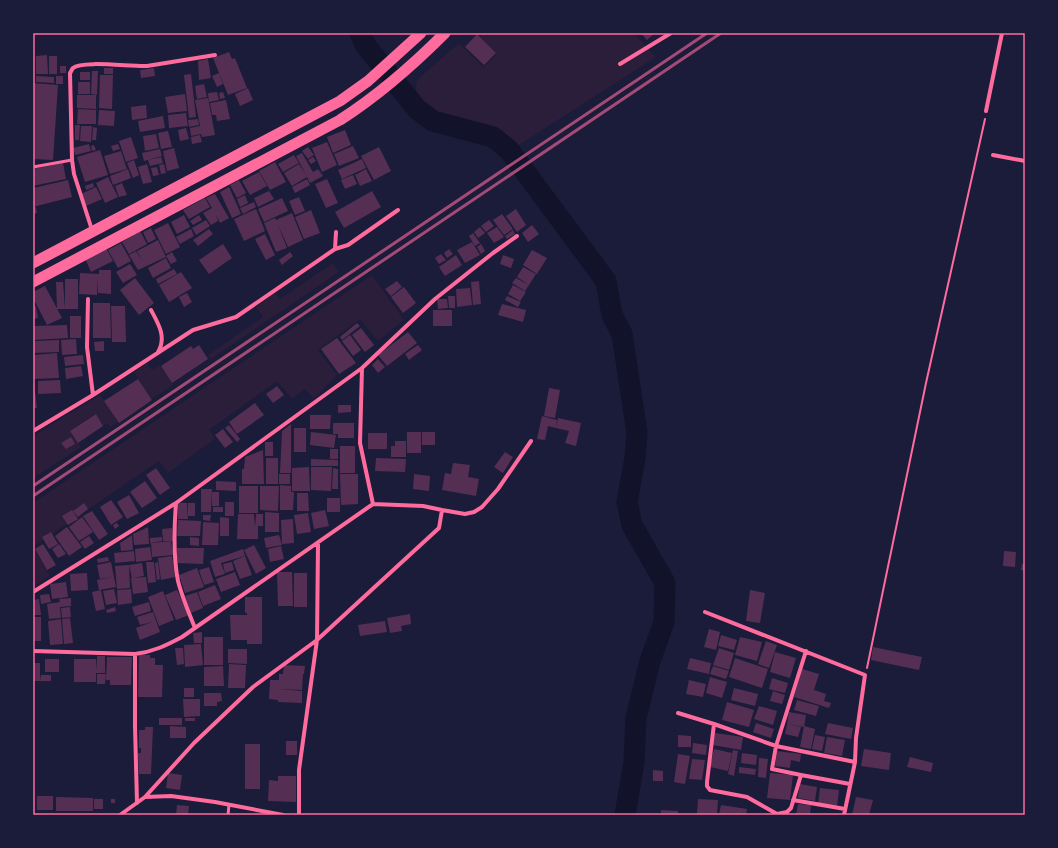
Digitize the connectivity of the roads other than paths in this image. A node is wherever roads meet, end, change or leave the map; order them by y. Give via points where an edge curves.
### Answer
1 (421, 33) edge
2 (445, 33) edge
3 (671, 33) edge
4 (1002, 33) edge
5 (215, 55) dead end
6 (620, 64) dead end
7 (986, 112) road end
8 (993, 155) dead end
9 (72, 160) junction
10 (1025, 161) edge
11 (33, 167) edge
12 (398, 210) dead end
13 (92, 232) junction
14 (336, 232) dead end
15 (517, 236) dead end
16 (335, 249) junction
17 (33, 263) edge
18 (33, 282) edge
19 (88, 299) dead end
20 (151, 310) dead end
21 (157, 354) junction
22 (362, 368) junction
23 (94, 395) junction
24 (33, 431) edge
25 (531, 441) dead end
26 (176, 503) junction
27 (373, 504) junction
28 (442, 510) junction
29 (318, 544) junction
30 (33, 592) edge
31 (705, 612) dead end
32 (195, 628) junction
33 (317, 640) junction
34 (33, 651) edge
35 (806, 651) junction
36 (135, 654) junction
37 (678, 714) dead end
38 (714, 724) junction
39 (776, 746) junction
40 (854, 762) junction
41 (801, 775) junction
42 (850, 784) junction
43 (145, 797) junction
44 (794, 800) junction
45 (137, 803) junction
46 (229, 805) junction
47 (845, 809) junction
48 (777, 814) edge
49 (120, 815) edge
50 (228, 815) edge
51 (283, 815) edge
52 (299, 815) edge
53 (844, 815) edge

1 - 13 highway via 368,81 331,106
2 - 18 highway via 378,93 340,120
3 - 6 street
4 - 7 street
5 - 9 street via 147,66 91,64 74,67 70,73
8 - 10 street
9 - 11 lane
9 - 13 street
12 - 16 street via 348,245
13 - 17 highway
14 - 16 street
15 - 22 street via 435,299
16 - 21 street via 236,317 193,330
19 - 23 street via 87,347
20 - 21 street via 162,336 162,345
21 - 23 street
22 - 26 street
22 - 27 street via 360,443
23 - 24 street
25 - 28 street via 498,489 482,507 465,514
26 - 30 street
26 - 32 street via 174,529 177,575
27 - 28 street via 423,506
27 - 29 street
28 - 33 street via 440,528
29 - 32 street
29 - 33 street
31 - 35 street
32 - 36 street via 165,646
33 - 43 street via 253,687 194,743
33 - 52 street via 299,770
34 - 36 street
35 - 39 street
35 - 40 street via 866,675
36 - 45 street
37 - 38 street
38 - 39 street
38 - 48 street via 707,786 710,790 747,797
39 - 40 street
39 - 41 street via 772,769
40 - 42 street
41 - 42 street
41 - 44 street
42 - 47 street
43 - 45 street
43 - 46 street via 171,796
44 - 47 street
44 - 48 street via 790,810
45 - 49 street
46 - 50 lane
46 - 51 street
47 - 53 street

